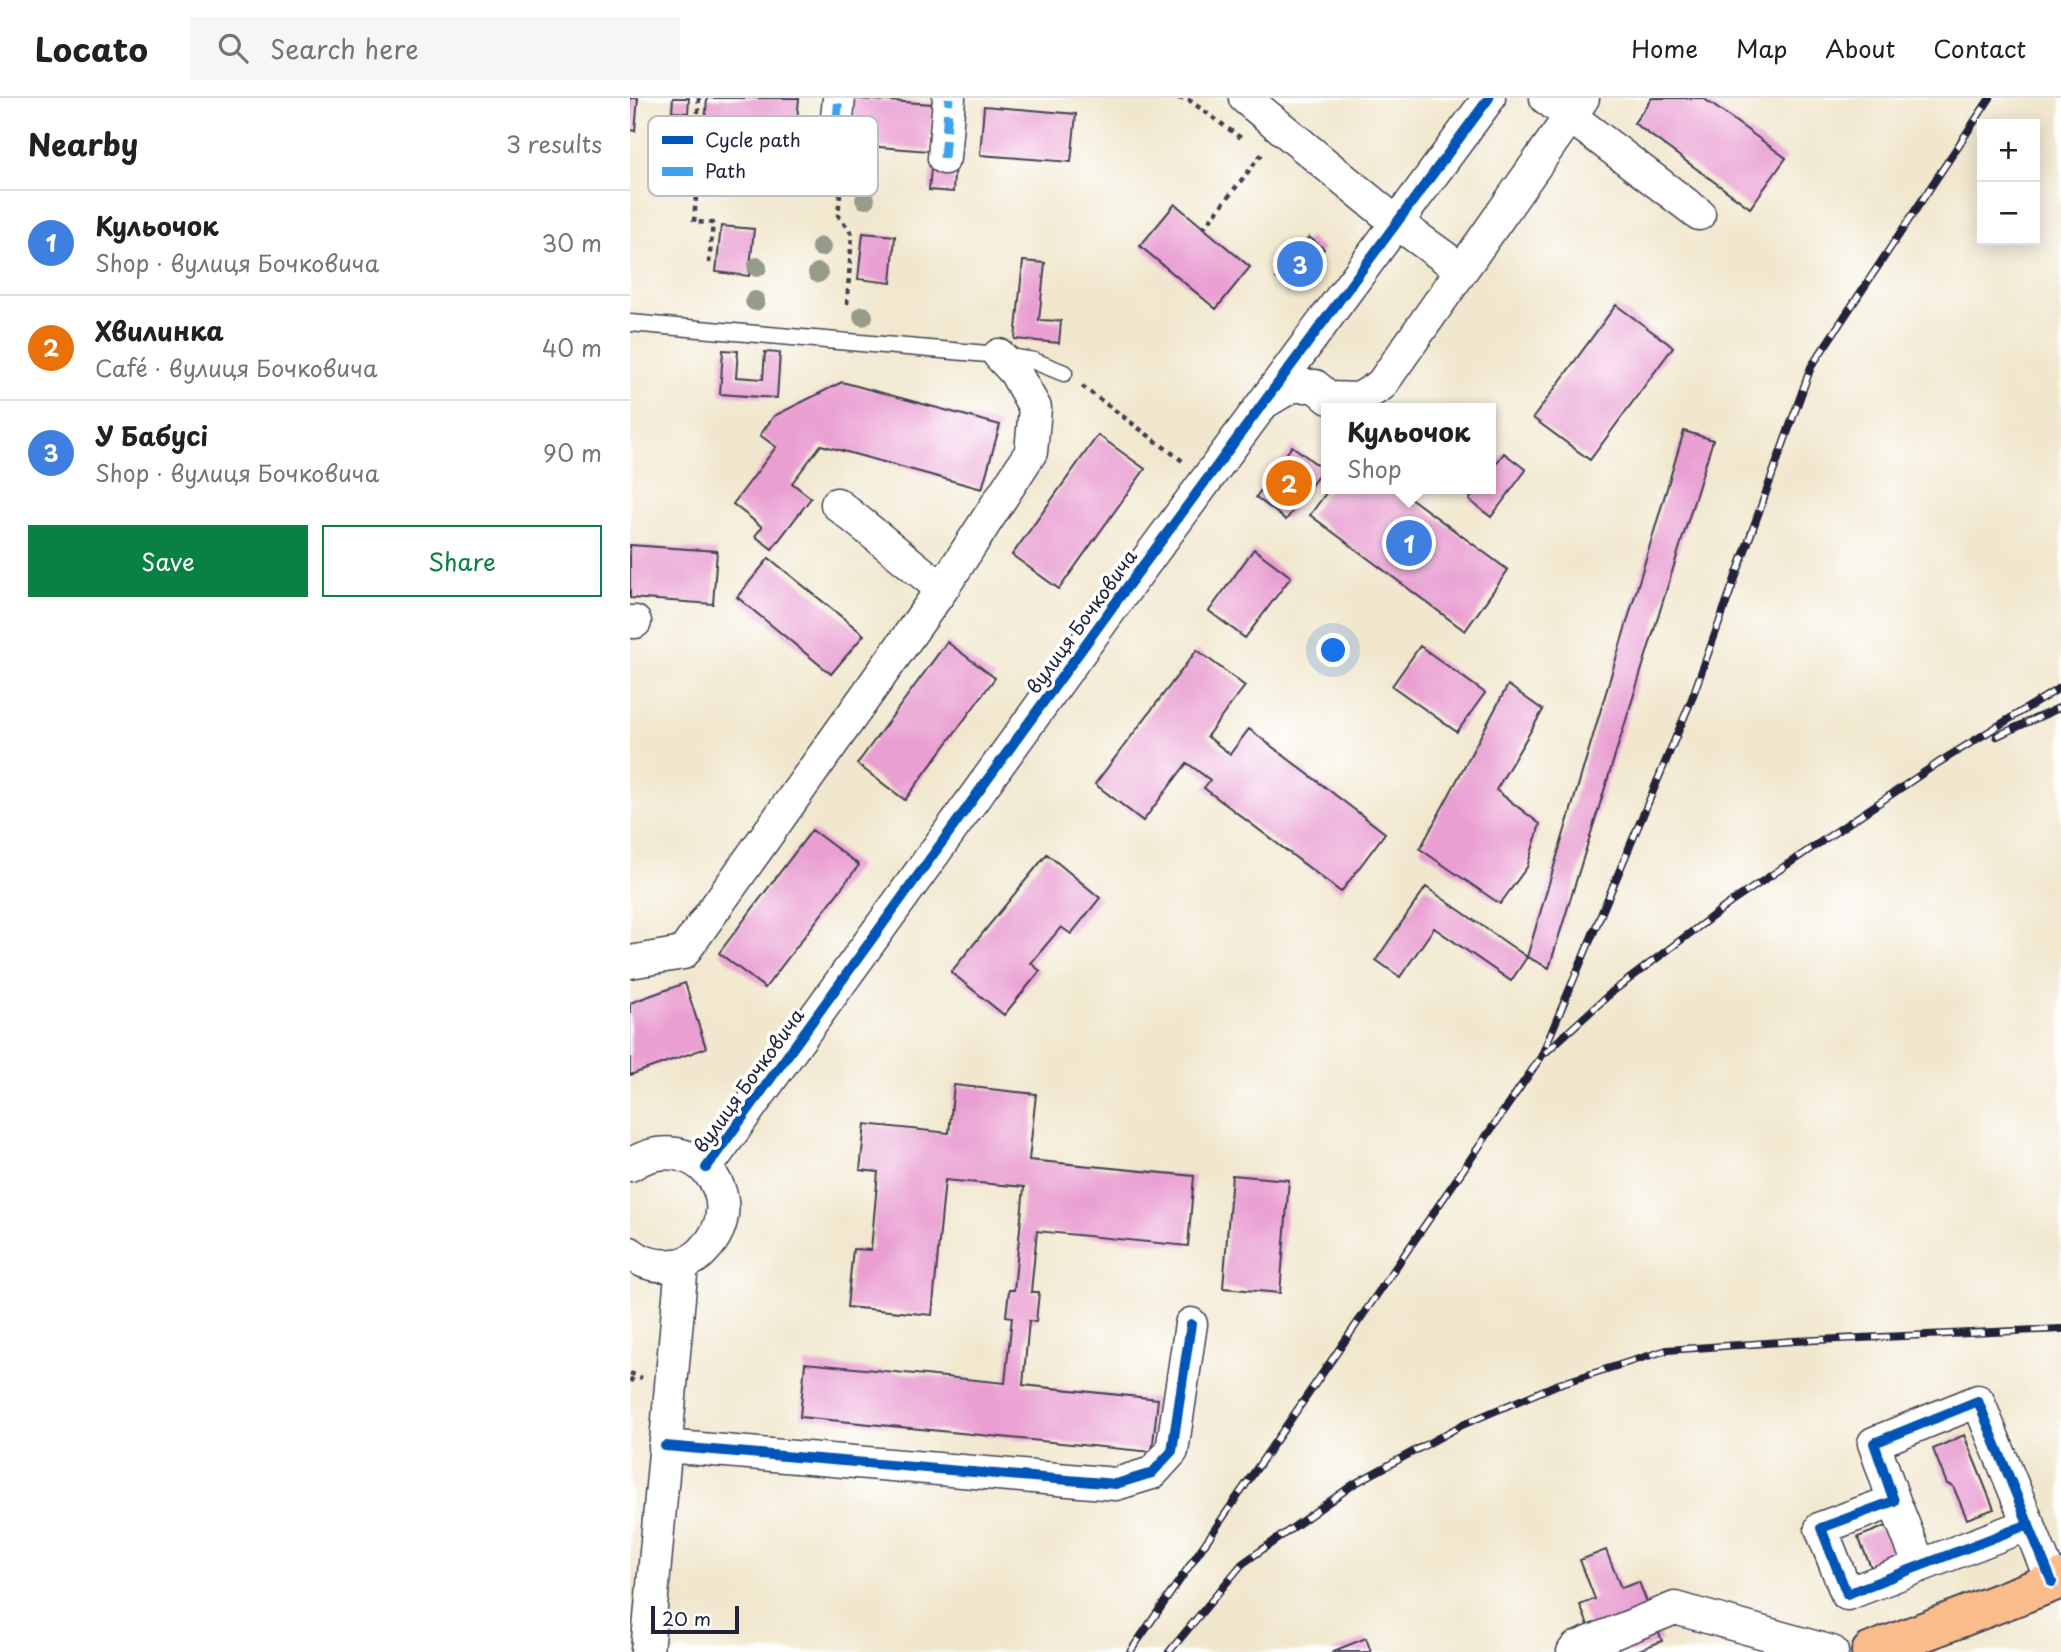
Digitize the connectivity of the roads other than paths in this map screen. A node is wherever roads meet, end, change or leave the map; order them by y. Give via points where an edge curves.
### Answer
1 (839, 98) edge
2 (949, 98) edge
3 (1245, 98) edge
4 (1489, 98) edge
5 (1566, 104) edge
6 (837, 116) edge
7 (944, 159) dead end
8 (1699, 214) dead end
9 (1397, 223) junction
10 (1462, 270) junction
11 (630, 324) edge
12 (999, 355) junction
13 (1064, 373) road end
14 (1264, 402) junction
15 (837, 505) dead end
16 (942, 589) junction
17 (630, 962) edge
18 (630, 1165) edge
19 (706, 1168) junction
20 (630, 1253) edge
21 (682, 1264) junction
22 (1191, 1324) dead end
23 (666, 1446) junction
24 (1894, 1501) junction
25 (2029, 1524) junction
26 (1920, 1566) junction
27 (2057, 1580) edge
28 (647, 1652) edge
29 (1573, 1652) edge
30 (1832, 1652) edge
31 (1871, 1652) edge

1 - 6 street
2 - 7 street
3 - 9 street
4 - 9 street, вулиця Бочковича
5 - 8 street
5 - 10 street
9 - 10 street
9 - 14 street, вулиця Бочковича
10 - 14 street via 1381,385 1359,399 1329,398 1315,386 1292,386
11 - 12 lane
12 - 13 lane via 1034,361
12 - 16 street via 1015,372 1035,408 1031,452
14 - 19 street, вулиця Бочковича
15 - 16 street
16 - 17 street via 683,953
18 - 19 street via 650,1155 676,1153
19 - 21 street via 723,1203 721,1223 699,1256
20 - 21 street via 648,1263
21 - 23 street
22 - 23 street via 1172,1451 1152,1474 1116,1485
23 - 28 street
24 - 25 street via 1874,1443 1978,1401
24 - 26 street
24 - 26 street via 1821,1528 1847,1594
25 - 26 street
25 - 27 street
27 - 31 main road
29 - 30 street via 1675,1608

